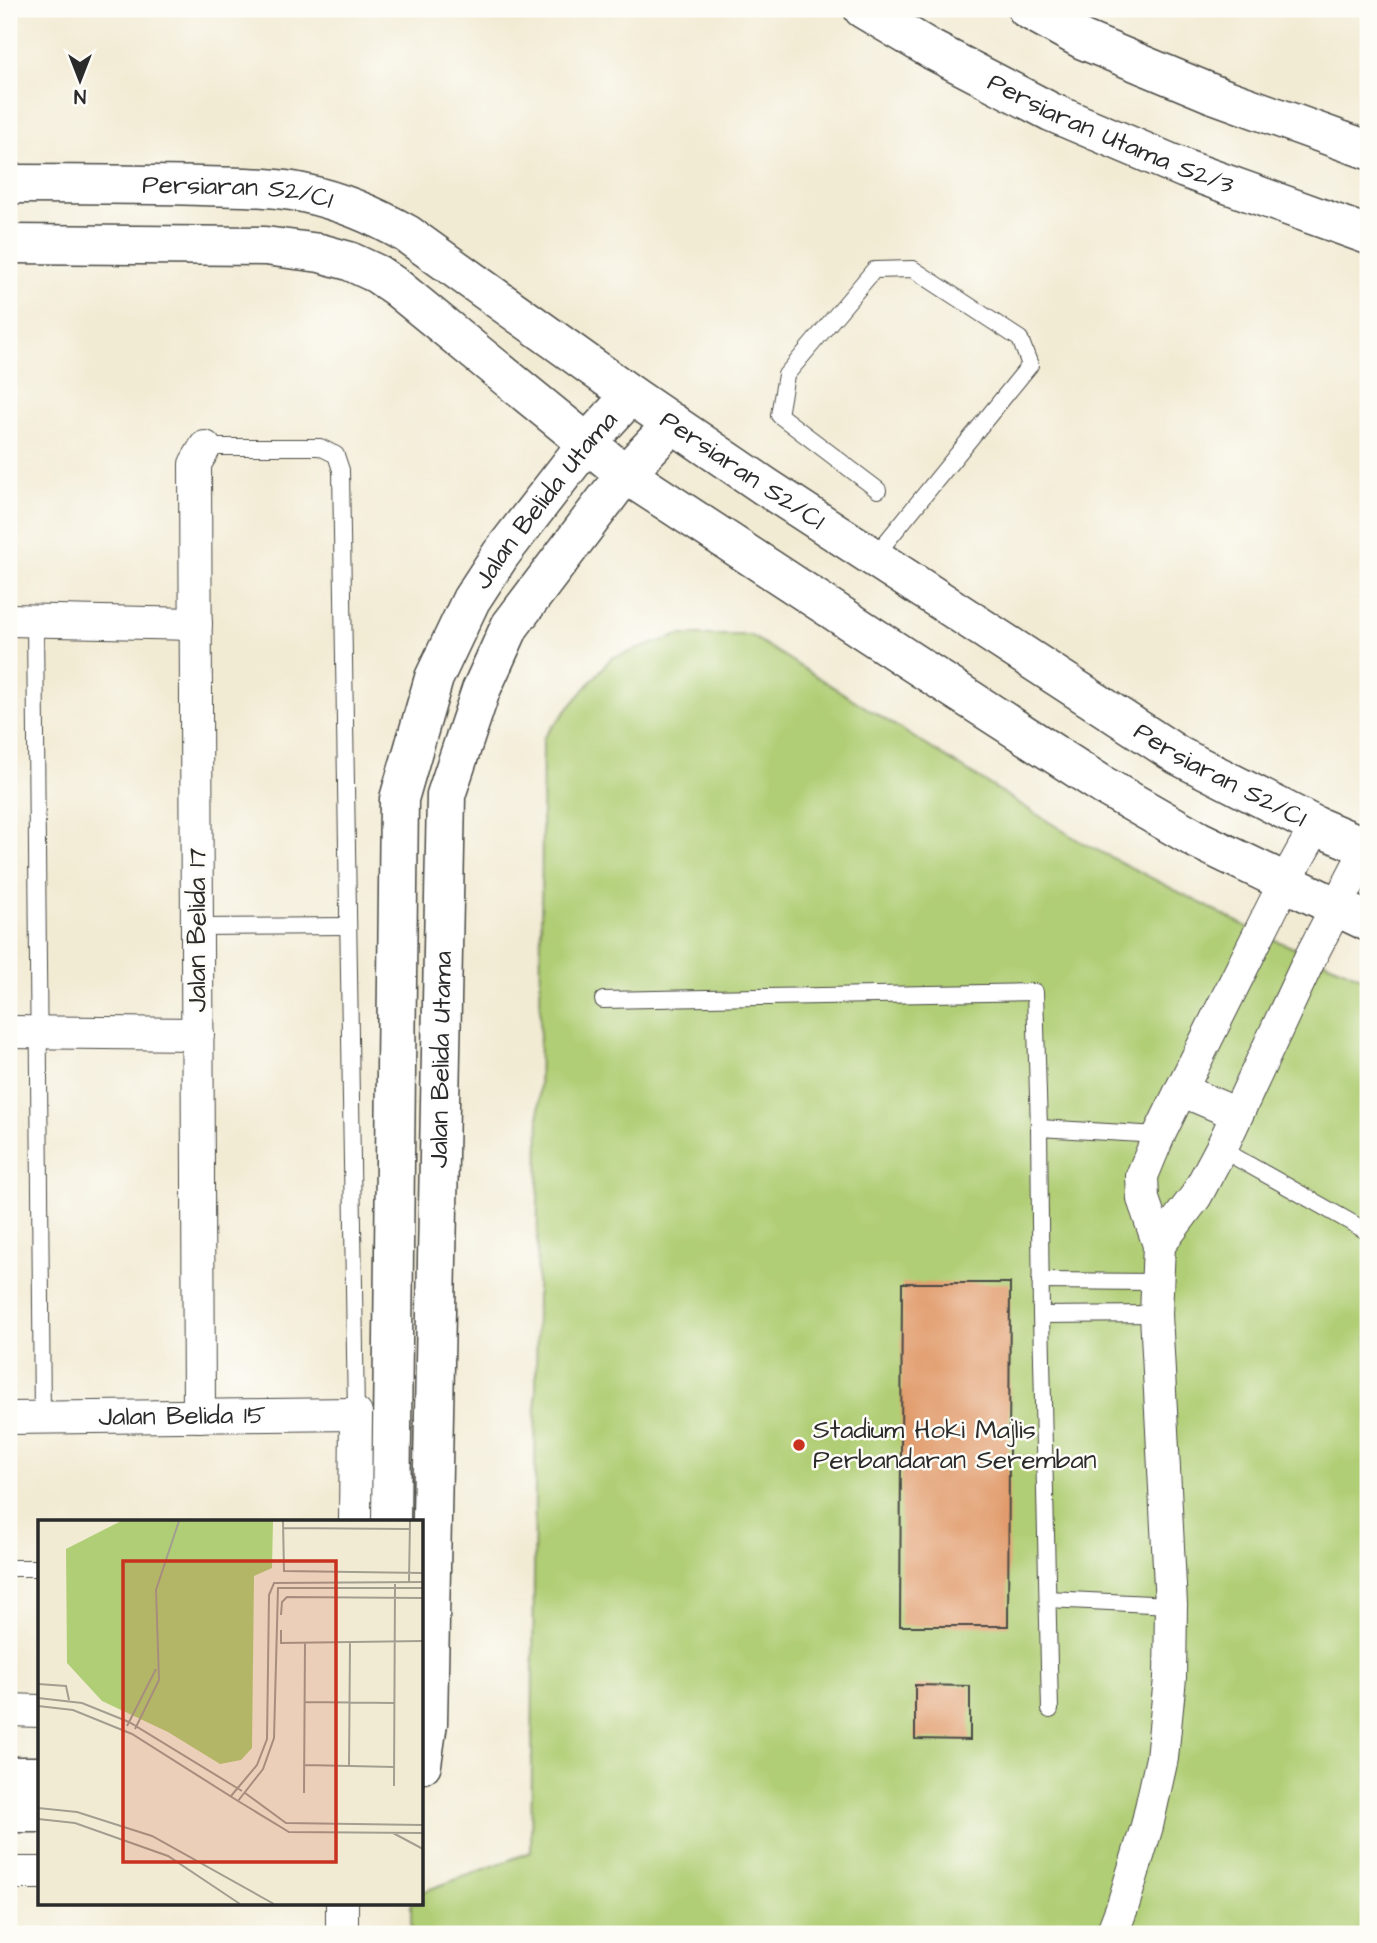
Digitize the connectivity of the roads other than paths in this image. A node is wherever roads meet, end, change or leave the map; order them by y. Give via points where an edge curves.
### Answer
1 (863, 9) edge
2 (1027, 9) edge
3 (1368, 150) edge
4 (9, 184) edge
5 (1368, 235) edge
6 (9, 244) edge
7 (631, 395) junction
8 (673, 423) junction
9 (587, 443) junction
10 (205, 447) joint
11 (625, 474) junction
12 (878, 490) dead end
13 (874, 557) junction
14 (22, 621) edge
15 (196, 624) junction
16 (1316, 826) junction
17 (1367, 848) edge
18 (1285, 882) junction
19 (1352, 914) edge
20 (348, 926) junction
21 (197, 927) junction
22 (603, 1000) dead end
23 (24, 1032) edge
24 (198, 1034) junction
25 (1181, 1090) junction
26 (1237, 1114) junction
27 (1039, 1128) junction
28 (1159, 1135) junction
29 (1221, 1149) junction
30 (1368, 1233) edge
31 (1159, 1245) junction
32 (1040, 1281) junction
33 (1156, 1282) junction
34 (1156, 1314) junction
35 (1041, 1315) junction
36 (356, 1414) junction
37 (199, 1416) junction
38 (9, 1418) edge
39 (42, 1418) junction
40 (355, 1520) edge
41 (391, 1520) edge
42 (9, 1568) edge
43 (38, 1568) edge
44 (1048, 1599) junction
45 (1171, 1605) junction
46 (9, 1710) edge
47 (1050, 1710) dead end
48 (38, 1711) edge
49 (424, 1750) edge
50 (9, 1776) edge
51 (38, 1776) edge
52 (9, 1813) edge
53 (38, 1813) edge
54 (9, 1873) edge
55 (38, 1874) edge
56 (341, 1904) edge
57 (342, 1934) edge
58 (1112, 1934) edge

1 - 5 main road, Persiaran Utama S2/3 via 1051,112 1185,169
2 - 3 main road via 1083,40 1213,94
4 - 7 main road, Persiaran S2/C1 via 257,187 344,204 407,234
6 - 9 main road, Persiaran S2/C1 via 265,246 349,261 396,287
7 - 8 main road, Persiaran S2/C1
7 - 9 main road, Jalan Belida Utama
8 - 11 main road, Jalan Belida Utama
8 - 13 main road, Persiaran S2/C1
9 - 11 main road, Persiaran S2/C1
9 - 41 main road, Jalan Belida Utama via 471,600 434,678 399,799
10 - 15 street, Jalan Belida 17 via 195,464
10 - 20 lane via 320,447 337,455 341,470
11 - 18 main road, Persiaran S2/C1 via 1104,786 1198,840
11 - 49 main road, Jalan Belida Utama via 510,626 481,690 446,795
12 - 13 lane via 779,415 786,375 874,270 913,269 1020,339 1030,365
13 - 16 main road, Persiaran S2/C1 via 1178,756
14 - 15 street
14 - 23 lane
15 - 21 street, Jalan Belida 17
16 - 17 main road, Persiaran S2/C1
16 - 18 street
17 - 19 street
18 - 19 main road, Persiaran S2/C1
18 - 25 street
19 - 26 street
20 - 21 lane
20 - 36 lane
21 - 24 street, Jalan Belida 17
22 - 27 lane via 1035,992
23 - 24 street
23 - 39 lane
24 - 37 street, Jalan Belida 17
25 - 26 street
25 - 28 street
26 - 29 street
27 - 28 lane
27 - 32 lane
28 - 31 street via 1142,1176 1143,1199
29 - 30 lane
29 - 31 street via 1196,1196
31 - 33 street
32 - 33 lane
32 - 35 lane
33 - 34 street
34 - 35 lane
34 - 45 street
35 - 44 lane
36 - 37 street, Jalan Belida 15
36 - 40 street
37 - 39 street, Jalan Belida 15
38 - 39 street, Jalan Belida 15
42 - 43 lane
44 - 45 lane
44 - 47 lane
45 - 58 street via 1162,1758 1147,1826
46 - 48 street
50 - 51 main road
52 - 53 main road
54 - 55 street
56 - 57 street

